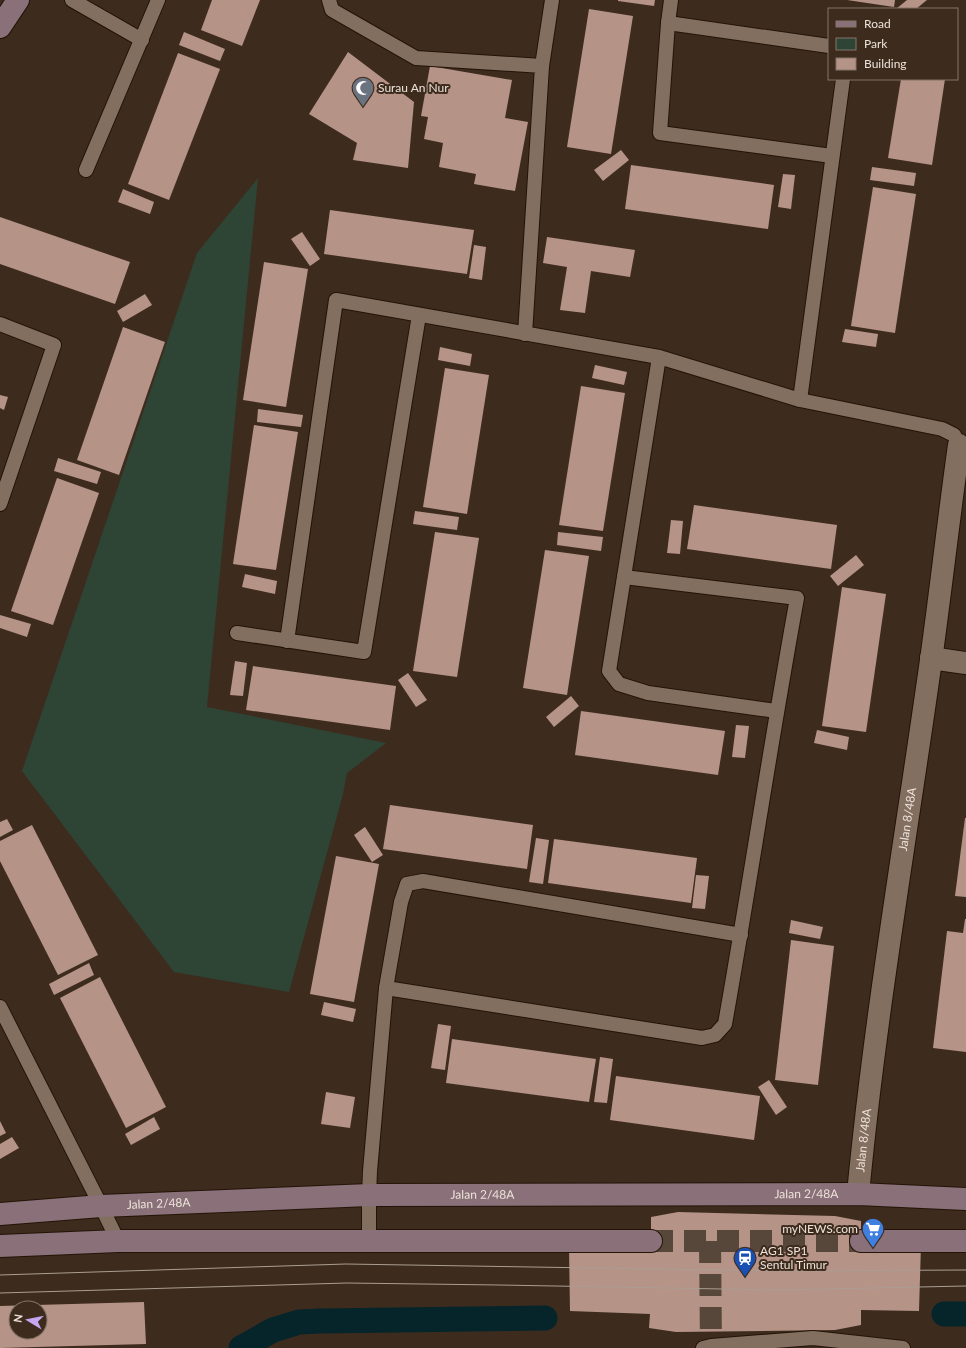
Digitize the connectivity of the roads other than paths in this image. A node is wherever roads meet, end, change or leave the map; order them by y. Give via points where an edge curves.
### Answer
1 (18, 0) edge
2 (72, 0) edge
3 (158, 0) edge
4 (329, 0) edge
5 (552, 0) edge
6 (671, 0) edge
7 (668, 23) junction
8 (0, 27) edge
9 (142, 40) junction
10 (828, 46) edge
11 (542, 66) junction
12 (843, 80) edge
13 (832, 156) junction
14 (86, 170) dead end
15 (419, 315) junction
16 (0, 324) edge
17 (525, 334) junction
18 (659, 358) junction
19 (800, 400) junction
20 (959, 445) joint
21 (0, 504) edge
22 (624, 577) junction
23 (237, 633) dead end
24 (288, 641) junction
25 (931, 658) junction
26 (966, 664) edge
27 (776, 711) junction
28 (741, 935) junction
29 (386, 988) junction
30 (0, 1007) edge
31 (858, 1194) junction
32 (369, 1195) junction
33 (966, 1199) edge
34 (101, 1206) junction
35 (0, 1214) edge
36 (369, 1240) junction
37 (651, 1240) tunnel mouth
38 (118, 1241) junction
39 (861, 1241) tunnel mouth
40 (966, 1241) edge
41 (0, 1246) edge
42 (703, 1348) edge
43 (903, 1348) edge

1 - 8 main road
2 - 9 lane
3 - 9 lane
4 - 11 lane via 332,10 416,58
5 - 11 lane
6 - 7 lane
7 - 10 lane
7 - 13 lane via 660,133
9 - 14 lane
11 - 17 lane
12 - 13 lane
13 - 19 lane
15 - 17 lane
15 - 24 lane via 364,652
15 - 24 lane via 336,300
16 - 21 lane via 54,344
17 - 18 lane
18 - 19 lane
18 - 22 lane
19 - 20 lane via 942,429 954,435
20 - 25 street, Jalan 8/48A
22 - 27 lane via 608,671 619,684 648,693
22 - 27 lane via 797,598
23 - 24 lane
25 - 26 street
25 - 31 street, Jalan 8/48A via 879,1012
27 - 28 lane
28 - 29 lane via 725,1024 715,1035 702,1038
28 - 29 lane via 423,881 407,884 401,902
29 - 32 lane
30 - 34 lane
31 - 32 main road, Jalan 2/48A
31 - 33 main road, Jalan 2/48A
32 - 34 main road, Jalan 2/48A
32 - 36 lane
34 - 35 main road, Jalan 2/48A
34 - 38 lane
36 - 37 main road
36 - 38 main road
38 - 41 main road
39 - 40 main road
42 - 43 lane via 812,1338

